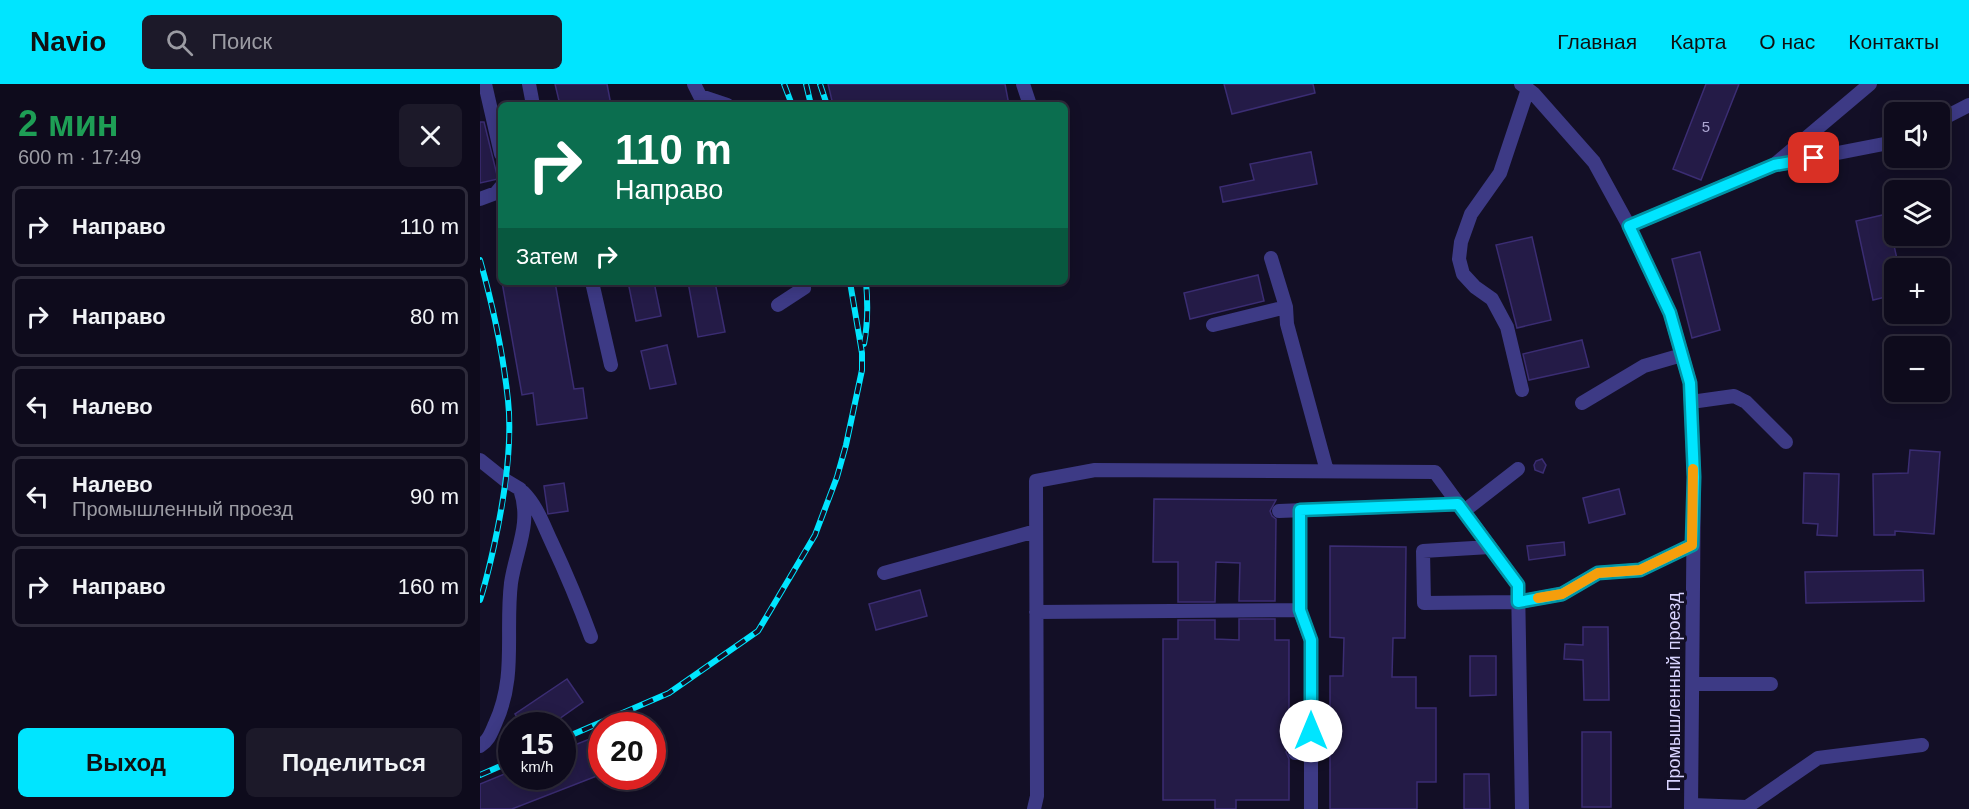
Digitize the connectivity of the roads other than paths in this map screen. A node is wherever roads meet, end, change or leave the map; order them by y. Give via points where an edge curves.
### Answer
1 (485, 84) edge
2 (529, 84) edge
3 (693, 84) edge
4 (1023, 84) edge
5 (1870, 84) edge
6 (1525, 87) edge
7 (532, 102) edge
8 (718, 102) edge
9 (1029, 102) edge
10 (1969, 105) edge
11 (1950, 115) edge
12 (498, 141) edge
13 (1884, 144) edge
14 (1774, 165) junction
15 (498, 191) edge
16 (480, 199) edge
17 (1629, 226) junction
18 (1271, 258) dead end
19 (593, 285) edge
20 (803, 285) edge
21 (778, 305) dead end
22 (1286, 307) junction
23 (1213, 325) dead end
24 (1682, 355) junction
25 (611, 365) dead end
26 (1522, 390) dead end
27 (1690, 402) junction
28 (1582, 403) dead end
29 (1786, 442) dead end
30 (480, 460) edge
31 (1518, 469) dead end
32 (1327, 471) junction
33 (520, 489) junction
34 (1461, 508) junction
35 (1300, 510) junction
36 (1279, 511) dead end
37 (1036, 531) junction
38 (1692, 545) junction
39 (1490, 547) junction
40 (884, 573) dead end
41 (1518, 602) junction
42 (1300, 610) junction
43 (1036, 612) junction
44 (591, 637) dead end
45 (1692, 684) junction
46 (1771, 684) dead end
47 (1922, 745) dead end
48 (480, 746) edge
49 (1295, 753) dead end
50 (1311, 753) junction
51 (1691, 807) edge
52 (1034, 809) edge
53 (1311, 809) edge
54 (1522, 809) edge

1 - 12 street
2 - 7 street
3 - 8 street via 700,96
4 - 9 street
5 - 14 street
6 - 17 street, Промышленный проезд via 1594,162
6 - 26 street via 1500,173 1471,214 1459,259 1463,274 1492,299 1507,327
10 - 11 street
13 - 14 street
14 - 17 street
15 - 16 street
17 - 24 street, Промышленный проезд via 1670,313
18 - 22 street
19 - 25 street
20 - 21 street
22 - 23 street
22 - 32 street via 1287,324
24 - 27 street, Промышленный проезд via 1690,383
24 - 28 street via 1644,366
27 - 29 street via 1734,396 1746,402
27 - 38 street, Промышленный проезд
30 - 33 street
31 - 34 street
32 - 34 street via 1435,472
32 - 37 street via 1095,470 1036,481
33 - 44 street via 533,502 573,587
33 - 48 street via 525,504 524,528 509,604 509,677 502,708 488,740
34 - 35 street
34 - 39 street
35 - 36 street
35 - 42 street
37 - 40 street
37 - 43 street
38 - 41 street via 1640,570 1598,573 1562,594
38 - 45 street, Промышленный проезд
39 - 41 street via 1518,585
39 - 41 street via 1423,551 1424,603
41 - 54 street
42 - 43 street
42 - 50 street via 1311,640
43 - 52 street
45 - 46 street
45 - 51 street, Промышленный проезд
47 - 51 street via 1818,758 1747,807
49 - 50 street
50 - 53 street

